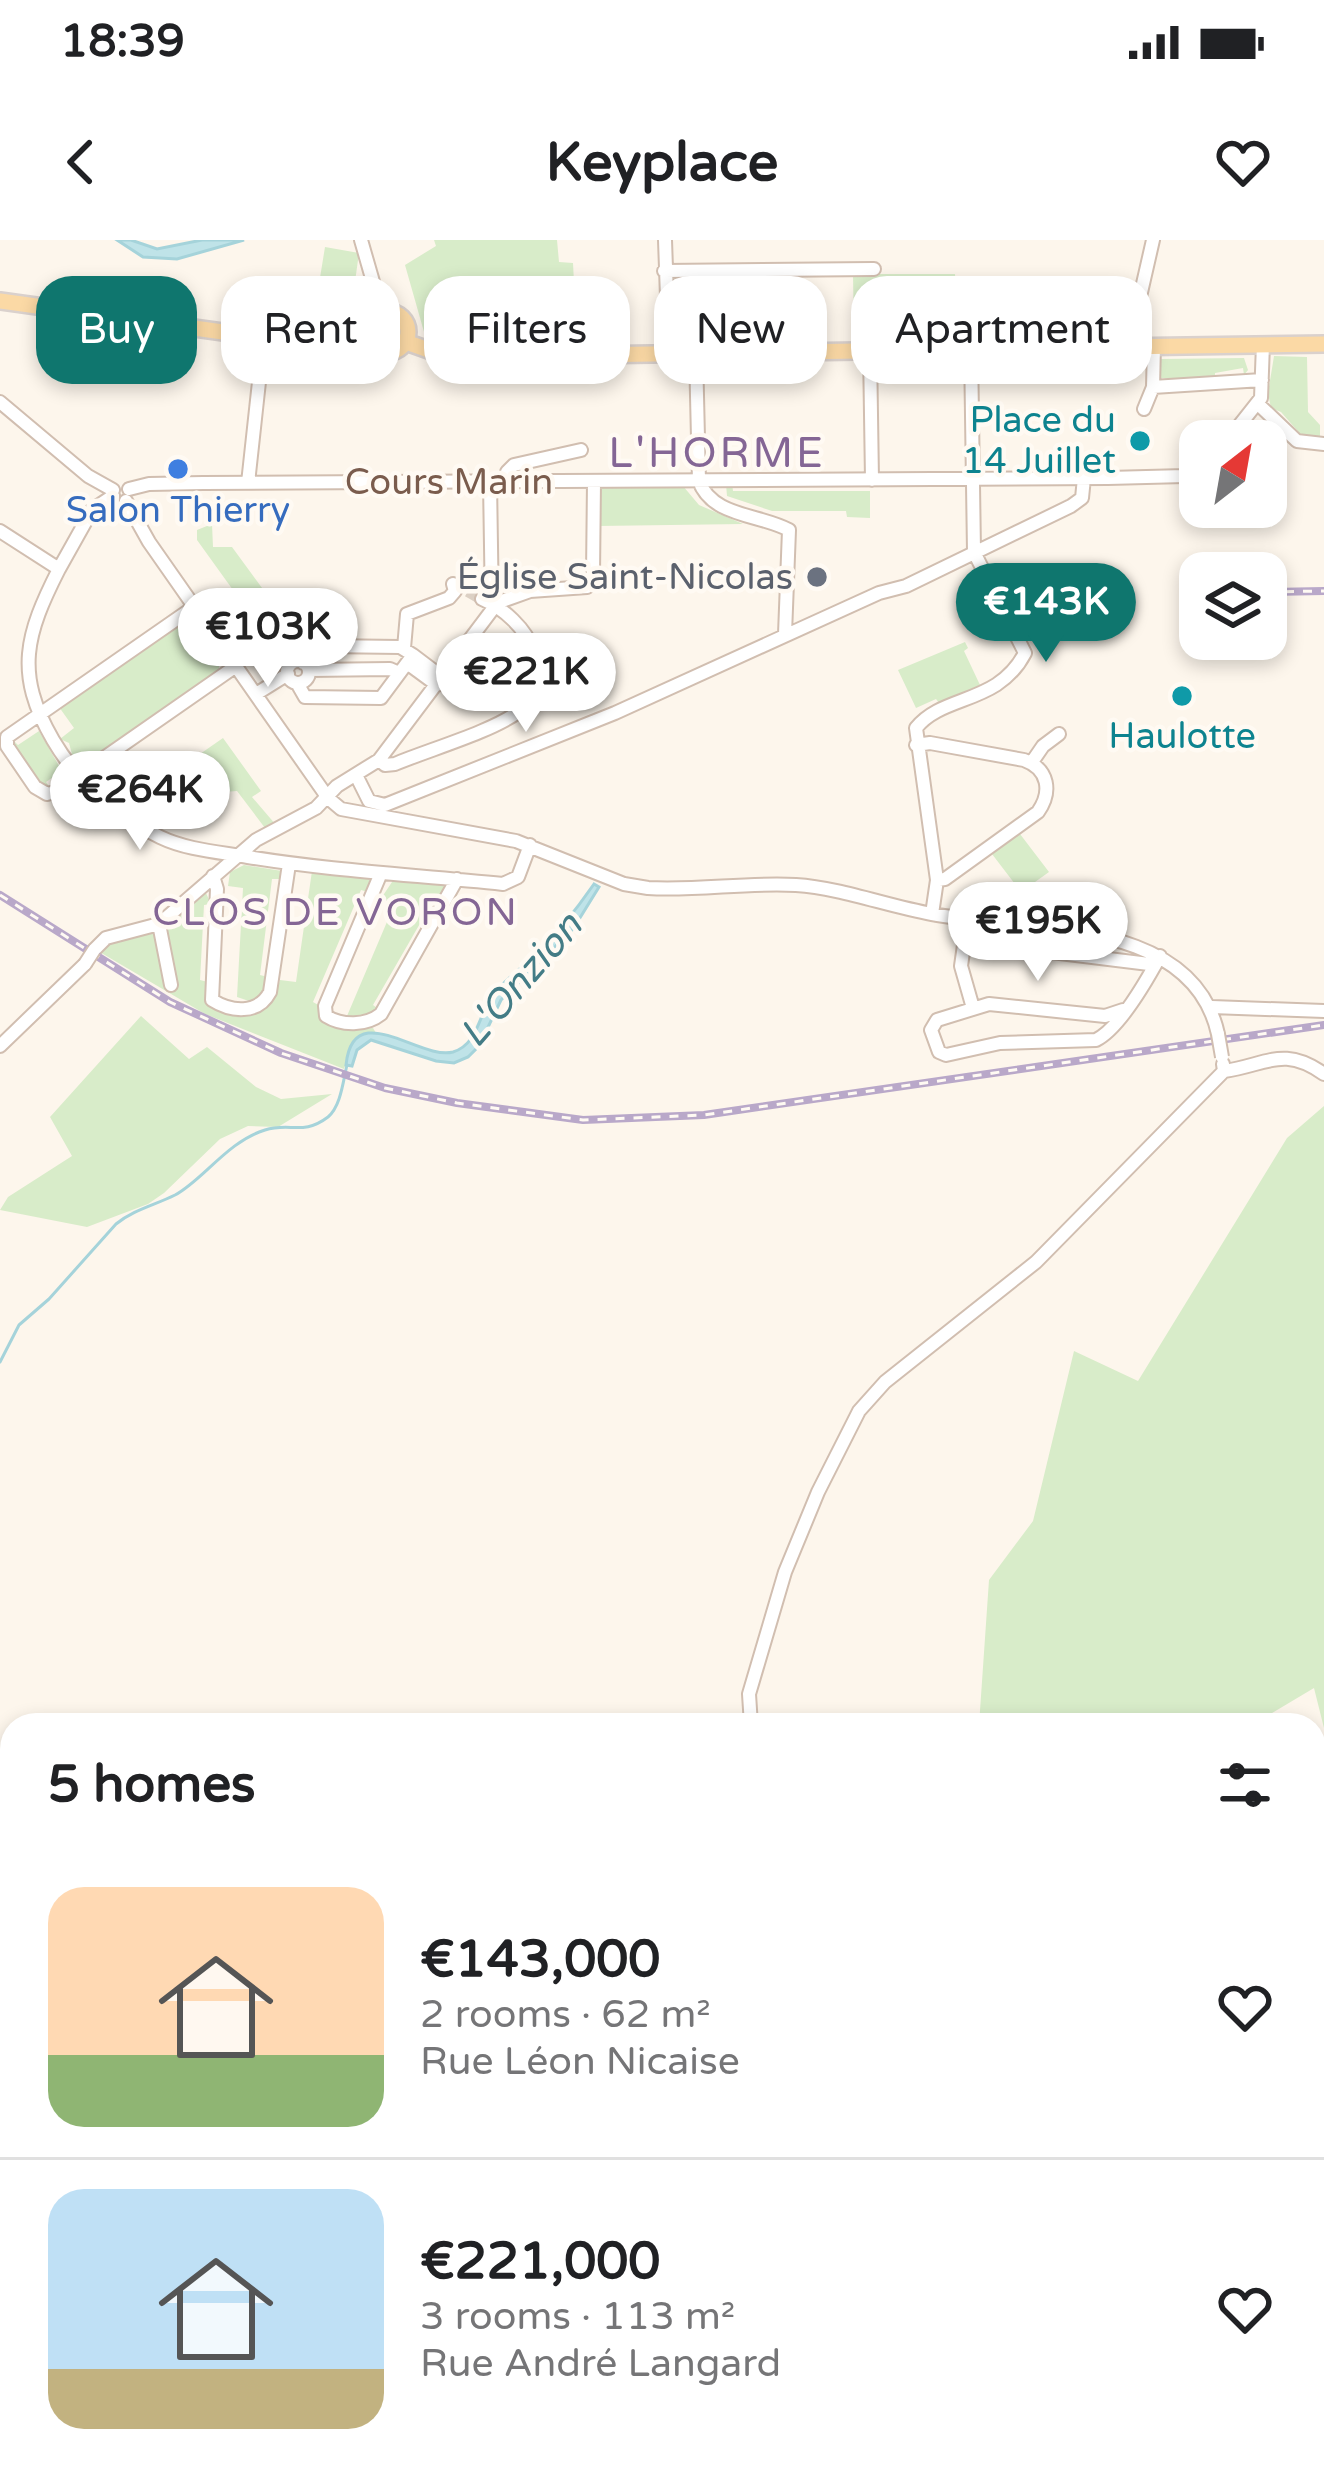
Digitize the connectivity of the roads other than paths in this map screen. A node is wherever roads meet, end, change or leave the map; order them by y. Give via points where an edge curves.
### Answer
1 (362, 240) edge
2 (665, 240) edge
3 (1154, 240) edge
4 (874, 269) dead end
5 (664, 271) junction
6 (372, 276) edge
7 (664, 276) edge
8 (1145, 276) edge
9 (0, 301) edge
10 (400, 318) edge
11 (221, 330) edge
12 (406, 342) junction
13 (1263, 344) junction
14 (1324, 344) edge
15 (1154, 345) joint
16 (400, 347) edge
17 (654, 353) edge
18 (1262, 380) junction
19 (259, 384) edge
20 (697, 384) edge
21 (871, 384) edge
22 (972, 384) edge
23 (1153, 387) junction
24 (0, 402) edge
25 (1258, 404) junction
26 (1144, 410) dead end
27 (1245, 420) edge
28 (1324, 444) edge
29 (580, 451) dead end
30 (1179, 476) edge
31 (1084, 478) junction
32 (974, 479) junction
33 (872, 480) junction
34 (498, 482) junction
35 (594, 482) junction
36 (699, 482) junction
37 (248, 483) junction
38 (120, 494) junction
39 (0, 531) edge
40 (974, 552) junction
41 (59, 568) junction
42 (459, 588) dead end
43 (488, 601) junction
44 (194, 607) junction
45 (785, 634) junction
46 (362, 646) junction
47 (406, 660) junction
48 (236, 666) junction
49 (306, 666) junction
50 (361, 668) junction
51 (292, 679) junction
52 (440, 681) junction
53 (256, 694) junction
54 (39, 715) junction
55 (1059, 734) dead end
56 (916, 745) junction
57 (379, 760) junction
58 (1032, 762) junction
59 (78, 776) junction
60 (356, 777) junction
61 (328, 798) junction
62 (530, 845) junction
63 (238, 855) junction
64 (289, 864) junction
65 (381, 873) junction
66 (213, 876) junction
67 (457, 879) junction
68 (937, 880) junction
69 (932, 914) junction
70 (159, 924) junction
71 (1158, 959) junction
72 (171, 986) dead end
73 (1212, 1007) junction
74 (973, 1008) junction
75 (1123, 1010) junction
76 (1324, 1011) edge
77 (0, 1046) edge
78 (1223, 1064) junction
79 (1324, 1074) edge
80 (750, 1713) edge

1 - 6 street
2 - 5 street
3 - 8 street
4 - 5 street
5 - 7 street
9 - 11 main road
10 - 12 main road
12 - 16 main road
12 - 17 main road via 452,353
13 - 14 main road
13 - 15 main road
13 - 18 street
15 - 23 street
18 - 23 street
18 - 25 street
19 - 37 street
20 - 36 street
21 - 33 street
22 - 32 street
23 - 26 street
24 - 38 street
25 - 27 street
25 - 28 street via 1297,441
29 - 34 street via 514,465
30 - 31 street, Cours Marin
31 - 32 street, Cours Marin
31 - 40 street via 1082,498 1071,506
32 - 33 street, Cours Marin
32 - 40 street
33 - 36 street, Cours Marin
34 - 35 street, Cours Marin
34 - 37 street, Cours Marin
34 - 43 street
35 - 36 street, Cours Marin
35 - 43 street via 590,584
36 - 45 street via 723,507 789,530
37 - 38 street, Cours Marin via 149,484
38 - 41 street via 92,510
38 - 44 street
39 - 41 street
40 - 45 street
40 - 56 street via 1024,656 1000,684 921,721
41 - 54 street via 28,643
42 - 47 street via 407,614
43 - 52 street
43 - 57 street via 535,653 526,705 395,764
44 - 48 street
44 - 54 street
45 - 60 street via 391,803 369,801
46 - 47 street
46 - 49 street via 324,646
46 - 50 street
47 - 50 street
47 - 51 street via 381,698 305,697
47 - 52 street
48 - 53 street
48 - 59 street
49 - 50 street
49 - 51 street via 291,664
51 - 53 street
52 - 57 street
53 - 61 street
54 - 59 street
54 - 59 street via 7,746 43,793
55 - 58 street
56 - 58 street
56 - 68 street
57 - 60 street
58 - 68 street via 1047,784 1038,812
59 - 63 street via 161,838
60 - 61 street
61 - 62 street via 348,812
61 - 63 street
62 - 67 street via 514,881
62 - 69 street via 655,889 794,885
63 - 64 street
63 - 66 street
64 - 65 street
64 - 66 street via 270,992 254,1009 212,1000
65 - 67 street
65 - 67 street via 325,1006 334,1021 381,1015
66 - 70 street
68 - 69 street
69 - 71 street via 1095,935
70 - 72 street
70 - 77 street, bridge via 106,938
71 - 73 street
71 - 74 street via 967,943 961,966
71 - 75 street
73 - 76 street
73 - 78 street, bridge
74 - 75 street via 1105,1016
74 - 75 street via 934,1022 942,1054 1096,1040
78 - 79 street via 1279,1056
78 - 80 street via 1036,1262 859,1411 785,1572

